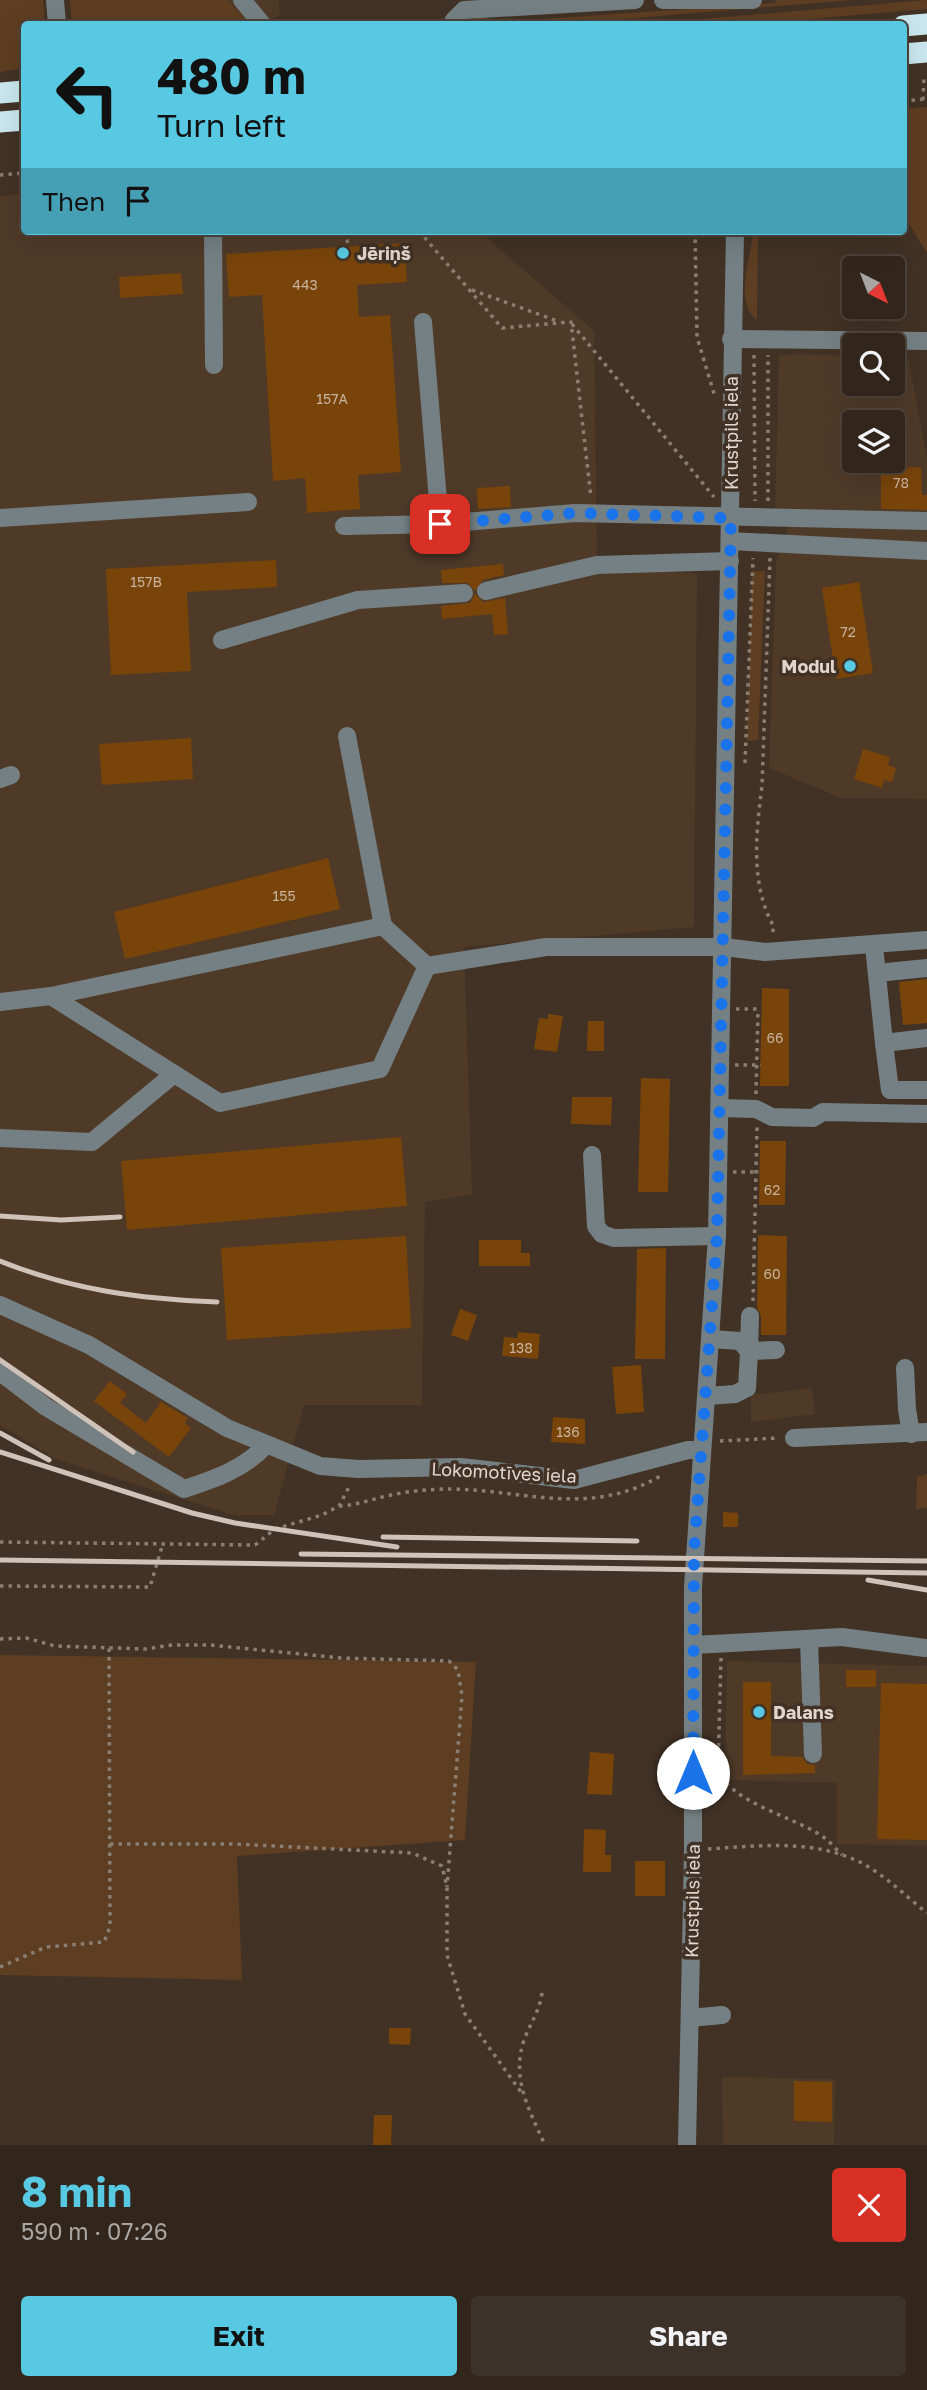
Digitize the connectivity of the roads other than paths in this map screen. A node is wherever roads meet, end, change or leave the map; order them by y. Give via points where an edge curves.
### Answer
1 (55, 0) edge
2 (242, 0) edge
3 (635, 0) edge
4 (663, 0) edge
5 (753, 0) edge
6 (57, 21) edge
7 (260, 21) edge
8 (454, 21) edge
9 (927, 24) edge
10 (907, 26) edge
11 (927, 52) edge
12 (907, 54) edge
13 (21, 91) edge
14 (0, 93) edge
15 (21, 120) edge
16 (0, 122) edge
17 (213, 235) edge
18 (735, 235) edge
19 (423, 322) dead end
20 (731, 339) junction
21 (927, 341) edge
22 (214, 365) dead end
23 (248, 502) dead end
24 (0, 518) edge
25 (731, 518) junction
26 (927, 521) edge
27 (440, 524) junction
28 (344, 526) dead end
29 (730, 541) junction
30 (927, 551) edge
31 (730, 561) junction
32 (486, 591) dead end
33 (464, 593) dead end
34 (222, 639) dead end
35 (347, 736) dead end
36 (383, 926) junction
37 (927, 940) edge
38 (874, 946) junction
39 (724, 947) junction
40 (427, 966) junction
41 (927, 968) edge
42 (877, 973) junction
43 (51, 996) junction
44 (0, 1002) edge
45 (927, 1038) edge
46 (884, 1043) junction
47 (174, 1074) junction
48 (927, 1090) edge
49 (720, 1108) junction
50 (927, 1114) edge
51 (0, 1138) edge
52 (592, 1155) dead end
53 (717, 1236) junction
54 (0, 1305) edge
55 (750, 1316) road end
56 (711, 1339) junction
57 (749, 1350) junction
58 (776, 1350) dead end
59 (905, 1368) dead end
60 (0, 1372) edge
61 (707, 1396) junction
62 (919, 1433) edge
63 (794, 1438) road end
64 (266, 1445) junction
65 (701, 1450) junction
66 (808, 1640) junction
67 (693, 1645) junction
68 (925, 1648) edge
69 (813, 1754) dead end
70 (722, 2015) dead end
71 (690, 2018) junction
72 (687, 2145) edge

1 - 6 street
2 - 7 street
3 - 8 street via 464,10
4 - 5 street
9 - 10 highway
11 - 12 highway
13 - 14 highway
15 - 16 highway
17 - 22 street
18 - 20 street, Krustpils iela
19 - 27 street
20 - 21 street
20 - 25 street, Krustpils iela
23 - 24 street
25 - 26 street
25 - 27 street via 593,514
25 - 29 street, Krustpils iela
27 - 28 street
29 - 30 street
29 - 31 street, Krustpils iela
31 - 32 street via 597,565
31 - 39 street, Krustpils iela
33 - 34 street via 358,600
35 - 36 street
36 - 40 street
36 - 43 street
37 - 38 street
38 - 39 street via 765,952
38 - 42 street
39 - 40 street via 545,947
39 - 49 street, Krustpils iela
40 - 47 street via 380,1069 220,1103
41 - 42 street
42 - 46 street
43 - 44 street
43 - 47 street
45 - 46 street
46 - 48 street via 890,1090
47 - 51 street via 92,1142
49 - 50 street via 756,1109 772,1117 799,1118 823,1112
49 - 53 street, Krustpils iela
52 - 53 street via 596,1226 607,1237
53 - 56 street, Krustpils iela
54 - 64 street, Lokomotīves iela via 89,1345 227,1428
55 - 57 street
56 - 57 street via 740,1341
56 - 61 street, Krustpils iela
57 - 58 street
57 - 61 street via 747,1388 735,1394
59 - 62 street
60 - 64 street via 46,1407 184,1489 230,1472 254,1459
61 - 65 street, Krustpils iela
62 - 63 street
64 - 65 street, Lokomotīves iela via 320,1466 461,1467 574,1480
65 - 67 street, Krustpils iela
66 - 67 street
66 - 68 street via 842,1637
66 - 69 street
67 - 71 street, Krustpils iela
70 - 71 street
71 - 72 street, Krustpils iela

